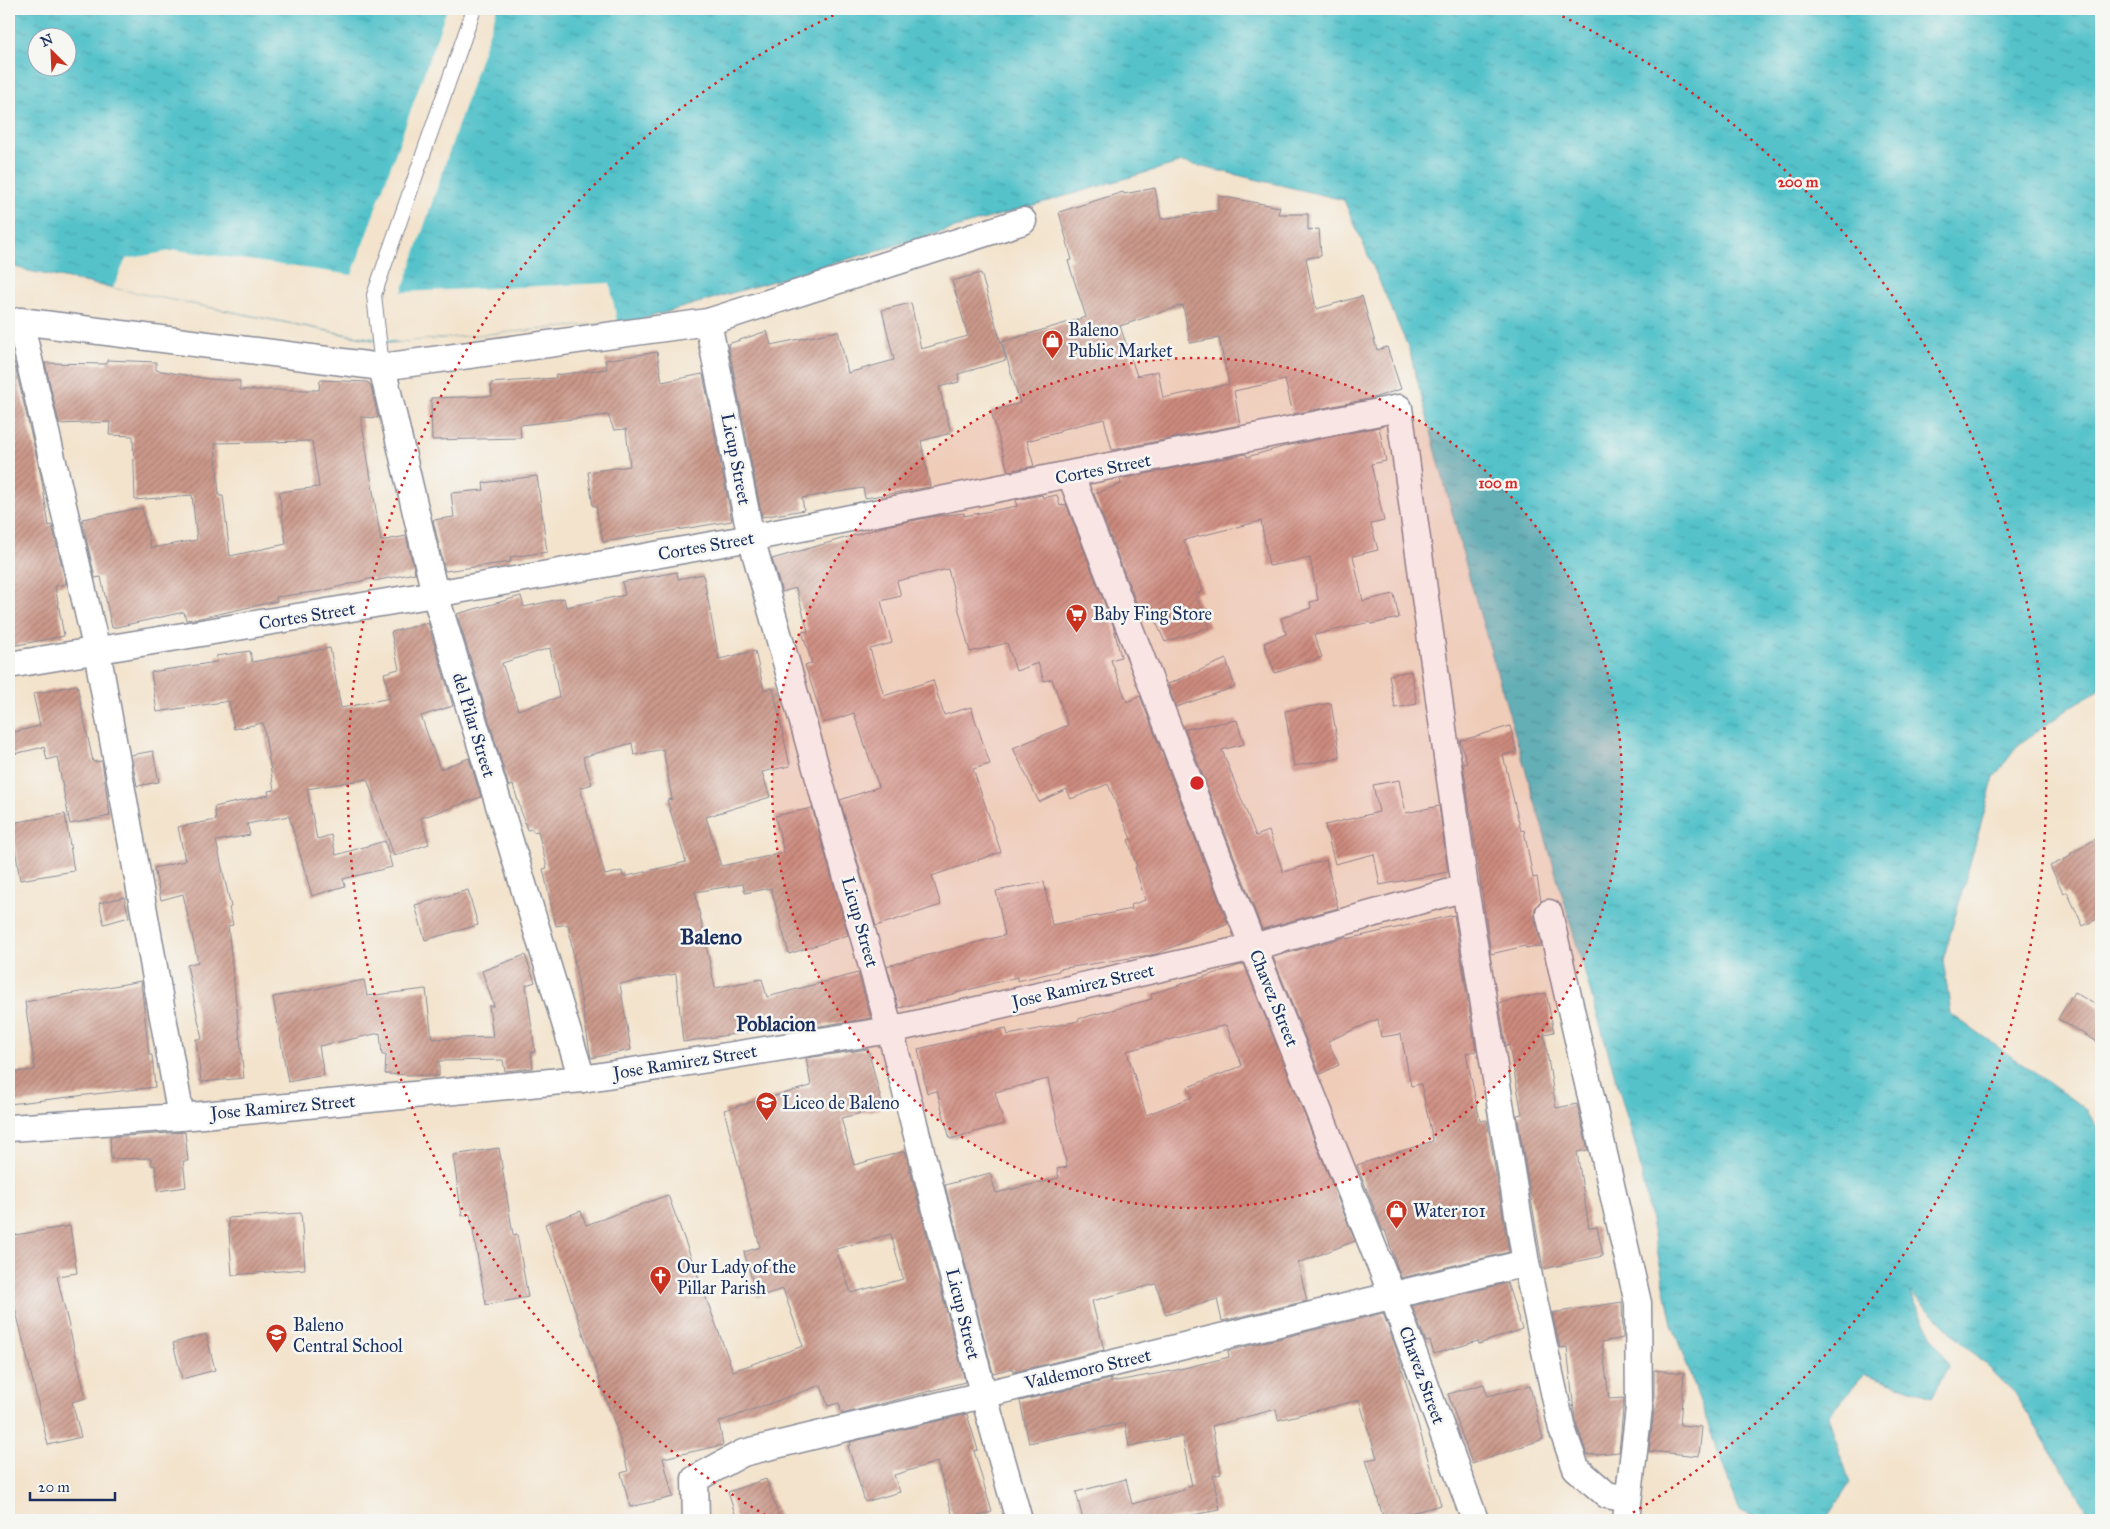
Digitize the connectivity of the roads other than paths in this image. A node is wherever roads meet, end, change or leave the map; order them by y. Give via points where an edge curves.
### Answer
1 (474, 9) edge
2 (1023, 221) dead end
3 (14, 320) edge
4 (708, 322) junction
5 (382, 367) junction
6 (1072, 476) junction
7 (751, 538) junction
8 (435, 594) junction
9 (97, 651) junction
10 (9, 664) edge
11 (1465, 888) junction
12 (1549, 913) dead end
13 (1253, 947) junction
14 (890, 1030) junction
15 (582, 1079) junction
16 (181, 1117) junction
17 (9, 1128) edge
18 (1526, 1263) junction
19 (1394, 1296) junction
20 (984, 1393) junction
21 (1627, 1510) edge
22 (696, 1520) edge
23 (1020, 1520) edge
24 (1474, 1520) edge

1 - 5 lane via 374,295
2 - 4 street
3 - 5 street
3 - 9 street
4 - 5 street
4 - 7 street, Licup Street
5 - 8 street, del Pilar Street
6 - 7 street, Cortes Street
6 - 11 street, Cortes Street via 1400,408
6 - 13 street, Chavez Street
7 - 8 street, Cortes Street
7 - 14 street, Licup Street
8 - 9 street, Cortes Street
8 - 15 street, del Pilar Street
9 - 10 street, Cortes Street
9 - 16 street
11 - 13 street, Jose Ramirez Street
11 - 18 street
12 - 21 street via 1638,1303 1639,1408
13 - 14 street, Jose Ramirez Street
13 - 19 street, Chavez Street
14 - 15 street, Jose Ramirez Street
14 - 20 street, Licup Street
15 - 16 street, Jose Ramirez Street
16 - 17 street, Jose Ramirez Street
18 - 19 street, Valdemoro Street
18 - 21 street via 1562,1429 1576,1468
19 - 20 street, Valdemoro Street
19 - 24 street, Chavez Street
20 - 22 street, Valdemoro Street via 743,1453 694,1479
20 - 23 street, Licup Street

